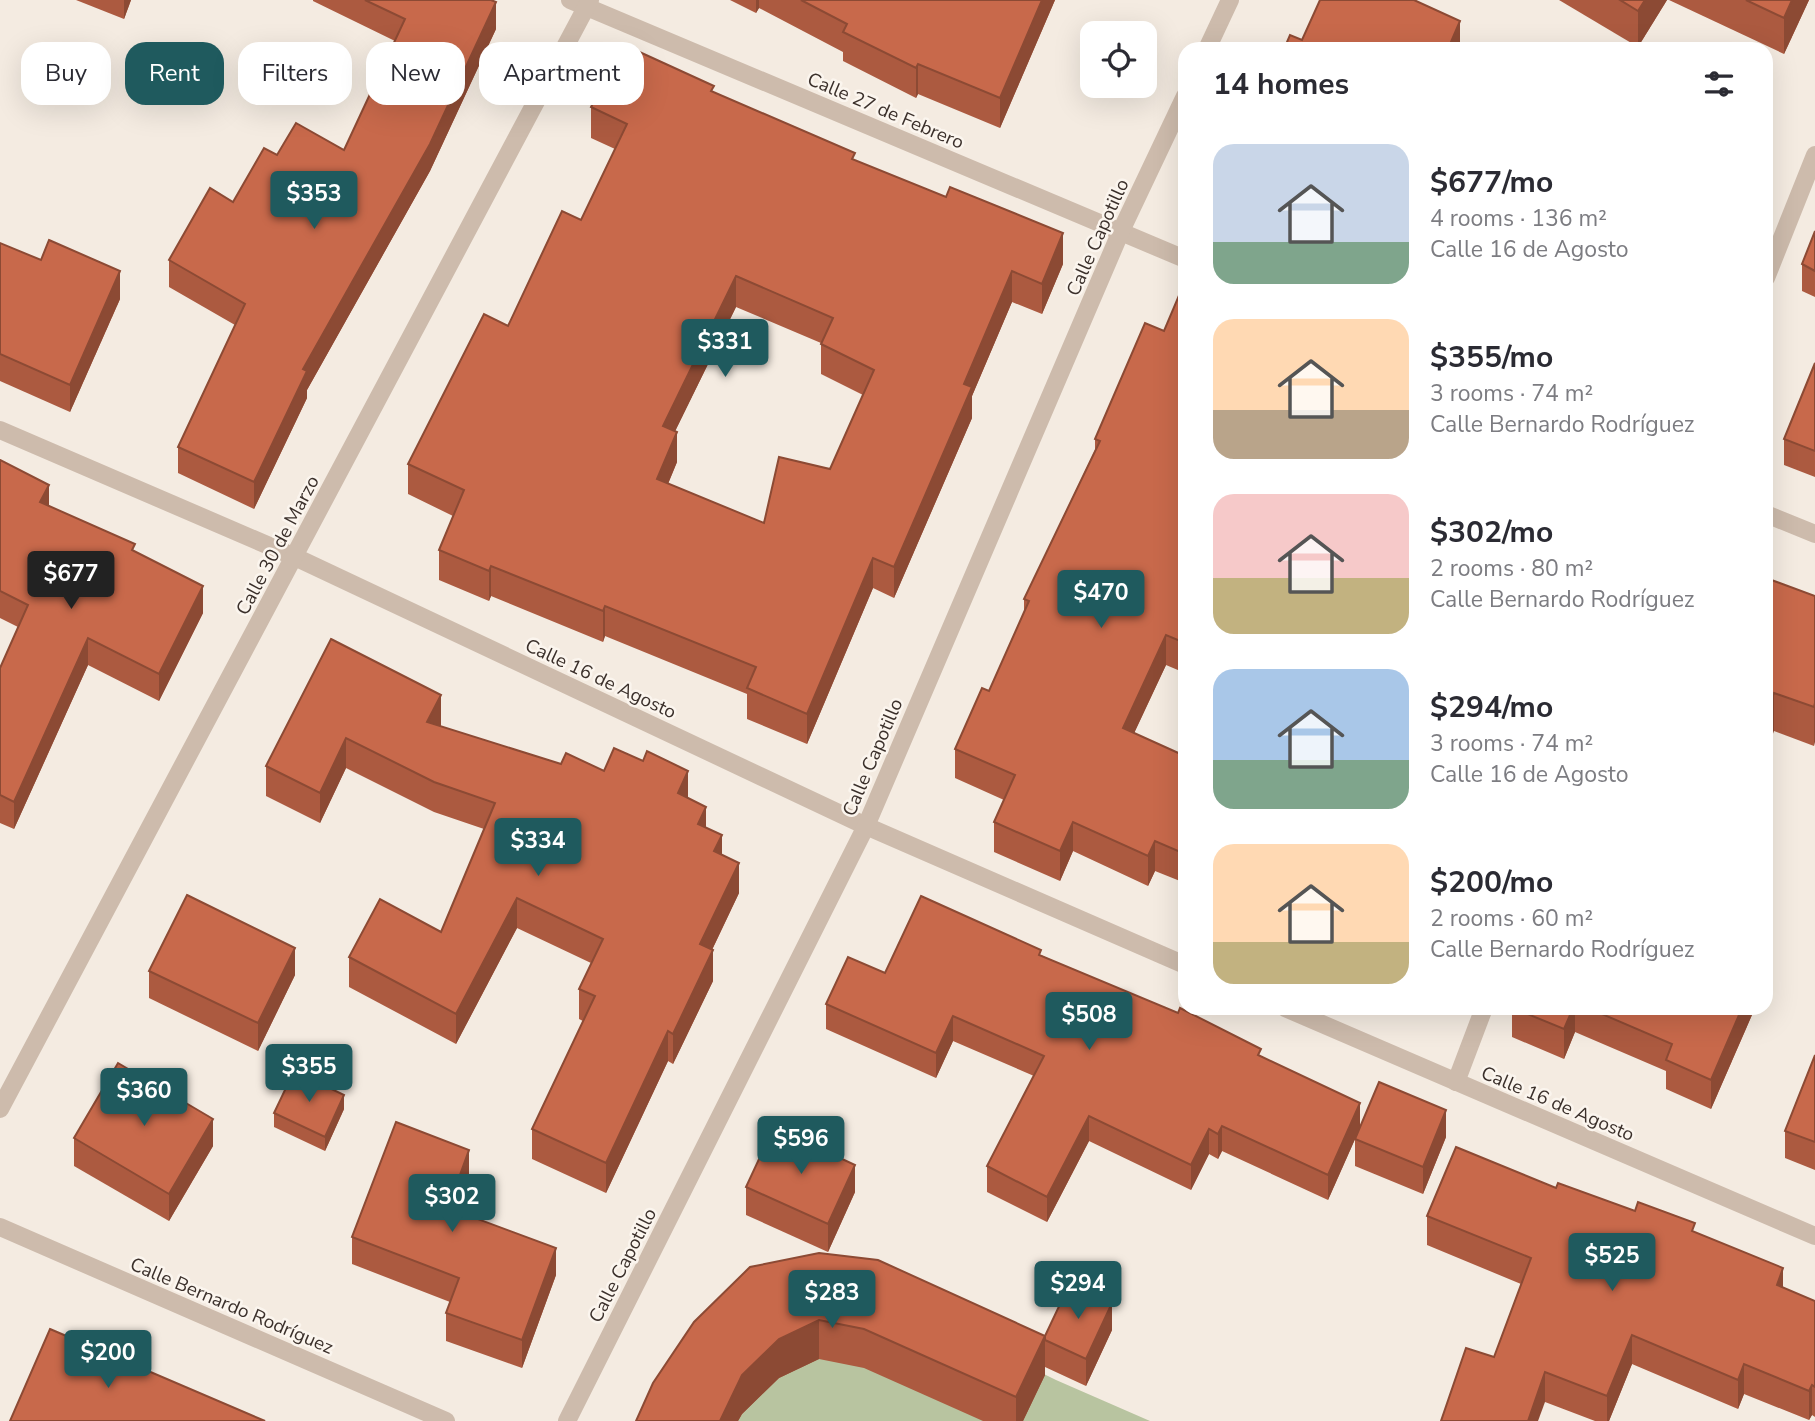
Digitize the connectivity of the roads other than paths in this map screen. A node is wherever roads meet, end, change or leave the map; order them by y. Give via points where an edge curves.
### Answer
1 (1230, 0) edge
2 (582, 2) edge
3 (1210, 42) edge
4 (1178, 111) edge
5 (1815, 155) edge
6 (1121, 231) junction
7 (1178, 256) edge
8 (1773, 260) edge
9 (0, 430) edge
10 (1773, 517) edge
11 (1815, 534) edge
12 (295, 557) junction
13 (866, 826) junction
14 (1178, 962) edge
15 (1301, 1015) edge
16 (1481, 1015) edge
17 (1456, 1082) junction
18 (0, 1109) edge
19 (0, 1227) edge
20 (1815, 1236) edge
21 (446, 1421) edge
22 (567, 1421) edge

1 - 3 street
2 - 6 street, Calle 27 de Febrero
2 - 12 street, Calle 30 de Marzo
4 - 6 street, Calle Capotillo
5 - 8 street
6 - 7 street, Calle 27 de Febrero
6 - 13 street, Calle Capotillo
9 - 12 street, Calle 16 de Agosto
10 - 11 street
12 - 13 street, Calle 16 de Agosto
12 - 18 street, Calle 30 de Marzo
13 - 14 street, Calle 16 de Agosto
13 - 22 street, Calle Capotillo
15 - 17 street, Calle 16 de Agosto
16 - 17 street
17 - 20 street, Calle 16 de Agosto
19 - 21 street, Calle Bernardo Rodríguez

